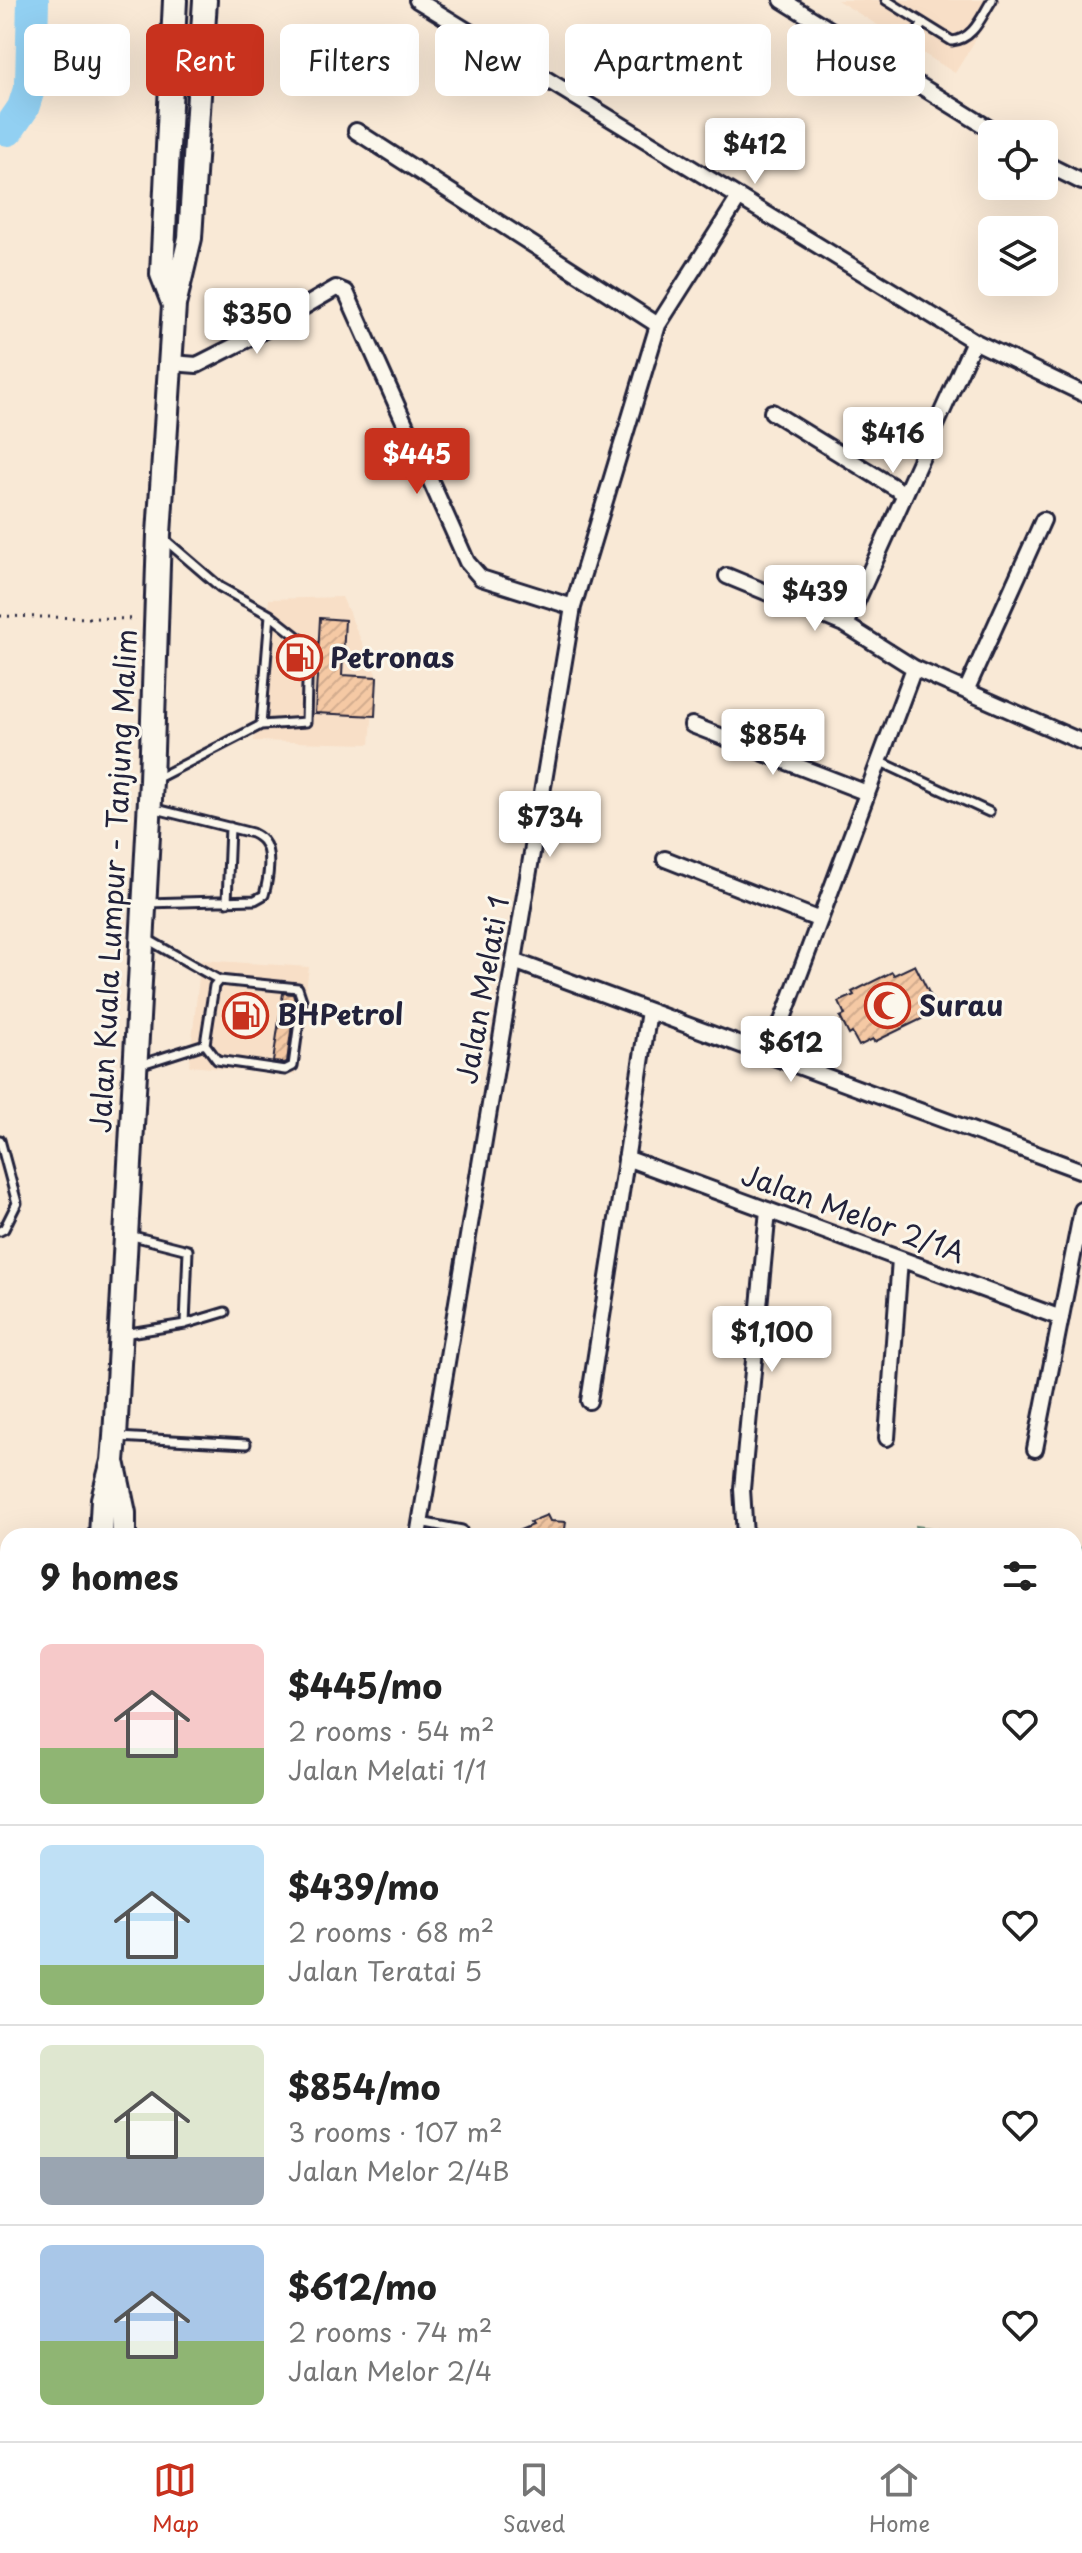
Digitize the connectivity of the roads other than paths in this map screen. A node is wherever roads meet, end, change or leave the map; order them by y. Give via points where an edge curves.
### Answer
1 (175, 0) edge
2 (205, 0) edge
3 (417, 0) edge
4 (782, 0) edge
5 (886, 0) edge
6 (992, 0) edge
7 (923, 23) joint
8 (821, 24) edge
9 (925, 89) edge
10 (978, 122) edge
11 (356, 131) dead end
12 (1058, 170) edge
13 (1082, 182) edge
14 (738, 199) junction
15 (174, 305) junction
16 (658, 325) junction
17 (974, 341) junction
18 (171, 363) junction
19 (1082, 393) edge
20 (772, 412) dead end
21 (905, 494) junction
22 (1043, 520) dead end
23 (159, 534) junction
24 (727, 576) dead end
25 (573, 607) junction
26 (270, 615) junction
27 (846, 625) junction
28 (914, 668) junction
29 (966, 691) junction
30 (261, 725) junction
31 (692, 725) dead end
32 (1082, 742) edge
33 (879, 761) junction
34 (151, 781) junction
35 (867, 793) junction
36 (149, 807) junction
37 (989, 812) dead end
38 (230, 827) junction
39 (665, 859) dead end
40 (227, 902) junction
41 (143, 903) junction
42 (820, 920) junction
43 (142, 936) junction
44 (514, 961) junction
45 (219, 980) junction
46 (649, 1011) junction
47 (205, 1044) junction
48 (769, 1056) junction
49 (135, 1067) junction
50 (0, 1140) edge
51 (626, 1158) junction
52 (1082, 1171) edge
53 (768, 1210) junction
54 (1082, 1210) edge
55 (0, 1231) edge
56 (126, 1234) junction
57 (900, 1259) junction
58 (225, 1312) dead end
59 (1061, 1318) junction
60 (185, 1324) junction
61 (121, 1334) junction
62 (589, 1401) dead end
63 (115, 1437) junction
64 (887, 1438) dead end
65 (246, 1444) dead end
66 (1035, 1449) dead end
67 (113, 1461) junction
68 (101, 1528) edge
69 (124, 1528) edge
70 (419, 1528) edge
71 (744, 1528) edge

1 - 15 main road, Jalan Kuala Lumpur - Tanjung Malim via 162,274
2 - 15 main road, Jalan Kuala Lumpur - Tanjung Malim via 190,238
3 - 14 street
4 - 8 street
5 - 7 lane
6 - 7 lane via 964,40 952,41
9 - 10 street
11 - 16 street
12 - 13 street
14 - 16 street, Jalan Melati 1
14 - 17 street
15 - 18 main road, Jalan Kuala Lumpur - Tanjung Malim
16 - 25 street, Jalan Melati 1
17 - 19 street
17 - 21 street
18 - 23 main road, Jalan Kuala Lumpur - Tanjung Malim
18 - 25 street via 197,365 336,288 346,292 467,562 481,578
20 - 21 street
21 - 27 street
22 - 29 street
23 - 26 lane via 220,587
23 - 34 main road, Jalan Kuala Lumpur - Tanjung Malim
24 - 27 street
25 - 44 street, Jalan Melati 1
26 - 30 lane
26 - 30 lane via 308,645 306,722
27 - 28 street
28 - 29 street
28 - 33 street
29 - 32 street
30 - 34 lane
31 - 35 street
33 - 35 street
33 - 37 lane
34 - 36 main road, Jalan Kuala Lumpur - Tanjung Malim
35 - 42 street
36 - 38 lane
36 - 41 main road, Jalan Kuala Lumpur - Tanjung Malim
38 - 40 lane
38 - 40 lane via 263,841 267,882 264,895 255,900
39 - 42 street
40 - 41 lane
41 - 43 main road, Jalan Kuala Lumpur - Tanjung Malim
42 - 48 street
43 - 45 lane
43 - 49 main road, Jalan Kuala Lumpur - Tanjung Malim
44 - 46 street
44 - 70 street, Jalan Melati 1
45 - 47 lane
45 - 47 lane via 298,988 302,1000 293,1066 285,1070 217,1060
46 - 48 street
46 - 51 street
47 - 49 lane
48 - 52 street
49 - 56 main road, Jalan Kuala Lumpur - Tanjung Malim
50 - 55 lane via 17,1203
51 - 53 street, Jalan Melor 2/1A
51 - 62 street
53 - 57 street, Jalan Melor 2/1A
53 - 71 street via 742,1489
54 - 59 street
56 - 60 lane via 188,1250
56 - 61 main road, Jalan Kuala Lumpur - Tanjung Malim
57 - 59 street, Jalan Melor 2/1A
57 - 64 street
58 - 60 lane
59 - 66 street
60 - 61 lane
61 - 63 main road, Jalan Kuala Lumpur - Tanjung Malim
63 - 65 lane
63 - 67 main road, Jalan Kuala Lumpur - Tanjung Malim
67 - 68 main road, Jalan Kuala Lumpur - Tanjung Malim
67 - 69 main road, Jalan Kuala Lumpur - Tanjung Malim

